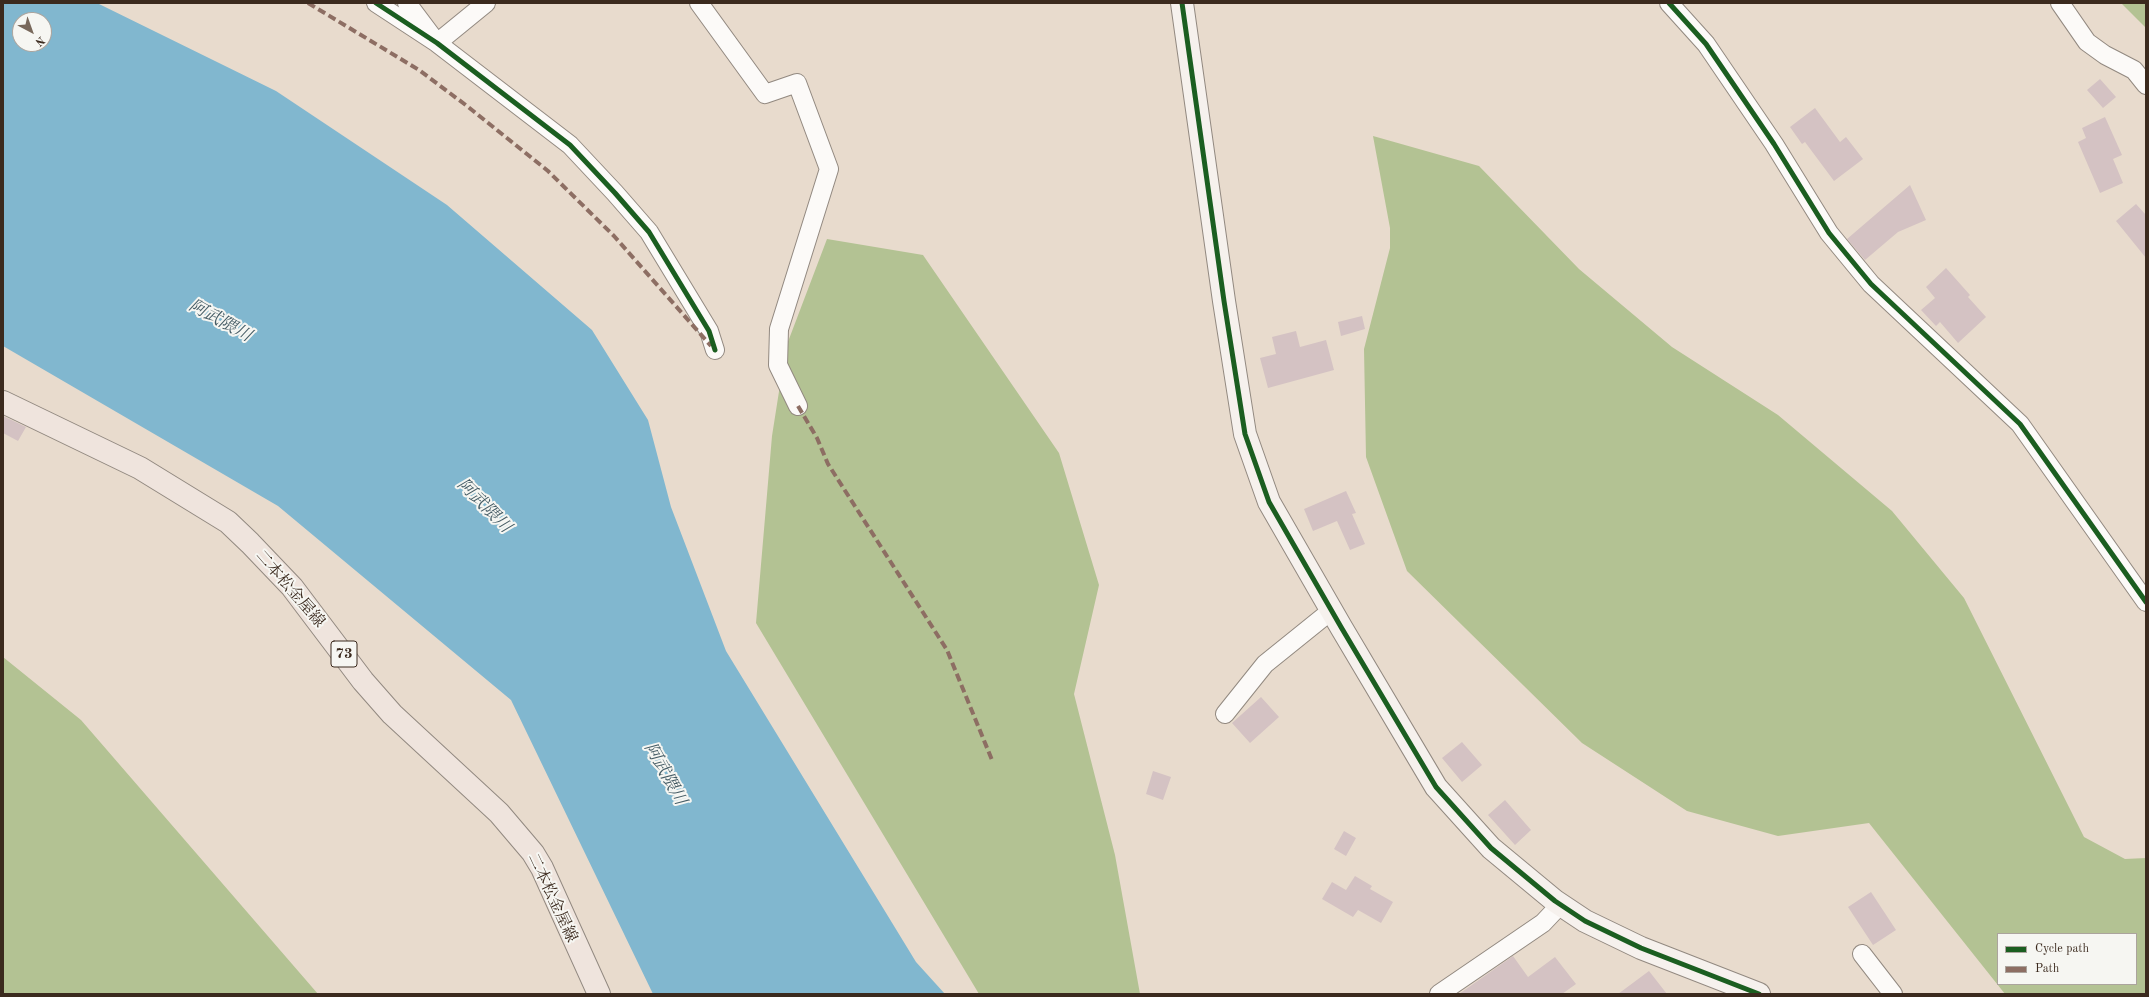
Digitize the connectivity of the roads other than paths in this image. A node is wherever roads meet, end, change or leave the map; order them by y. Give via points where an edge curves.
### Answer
1 (376, 3) edge
2 (407, 3) edge
3 (486, 3) edge
4 (699, 3) edge
5 (1182, 3) edge
6 (1669, 3) edge
7 (2060, 3) edge
8 (437, 43) junction
9 (2146, 85) edge
10 (716, 350) dead end
11 (3, 402) edge
12 (798, 406) dead end
13 (2146, 602) edge
14 (1332, 610) junction
15 (1225, 714) dead end
16 (1560, 905) junction
17 (1862, 954) dead end
18 (599, 994) edge
19 (1439, 994) edge
20 (1759, 994) edge
21 (1893, 994) edge

1 - 8 street
2 - 8 street
3 - 8 street
4 - 12 street via 765,94 797,83 829,169 779,329 778,366
5 - 14 street via 1245,434 1269,502
6 - 13 street via 1706,44 1774,144 1829,233 1871,284 2020,424
7 - 9 street via 2087,42 2134,70
8 - 10 street via 570,145 615,193 653,239 709,331
11 - 18 main road, 二本松金屋線 / 73 via 140,468 228,522 250,543 292,587 383,704 498,813 533,853
14 - 15 street via 1265,664
14 - 16 street via 1436,787 1492,848
16 - 19 street via 1543,923
16 - 20 street via 1585,921 1640,948
17 - 21 street

